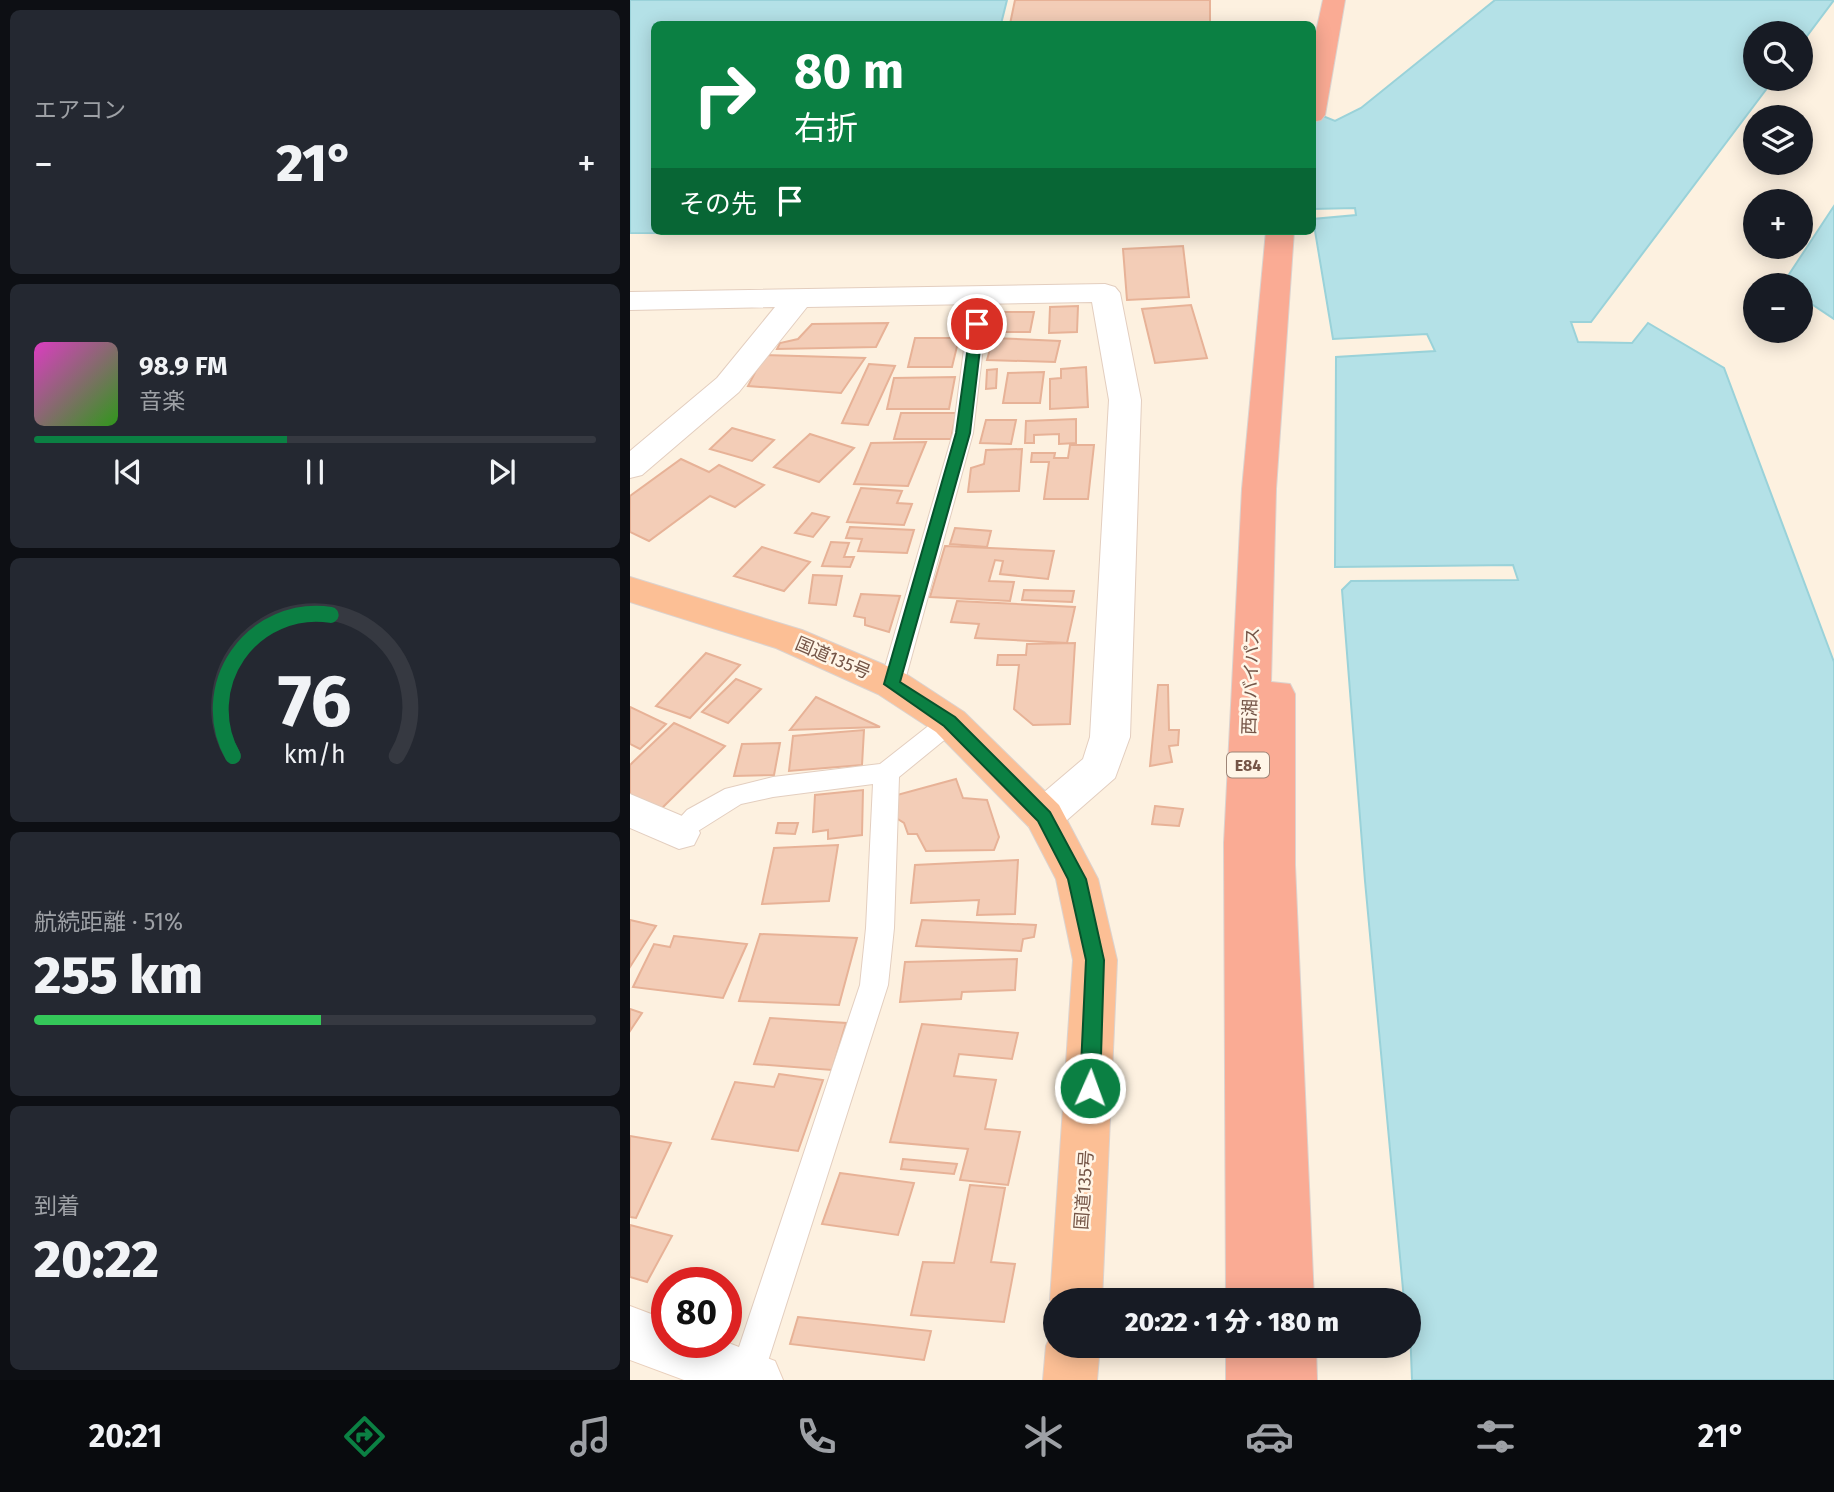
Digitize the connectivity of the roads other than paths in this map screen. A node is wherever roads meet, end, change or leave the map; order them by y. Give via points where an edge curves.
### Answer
1 (1319, 0) edge
2 (1334, 0) edge
3 (1314, 21) edge
4 (1316, 94) edge
5 (1280, 235) edge
6 (1296, 235) edge
7 (980, 296) junction
8 (797, 300) junction
9 (630, 301) edge
10 (630, 468) edge
11 (630, 589) edge
12 (892, 684) junction
13 (950, 722) junction
14 (886, 773) junction
15 (630, 810) edge
16 (1044, 817) junction
17 (679, 833) joint
18 (1077, 1288) edge
19 (1252, 1288) edge
20 (1288, 1288) edge
21 (630, 1333) edge
22 (1072, 1358) edge
23 (1253, 1358) edge
24 (1289, 1358) edge
25 (749, 1380) edge
26 (1070, 1380) edge
27 (1253, 1380) edge
28 (1290, 1380) edge

1 - 3 highway
2 - 4 highway
5 - 19 highway, 西湘バイパス / E84 via 1259,489 1245,843
6 - 20 highway, 西湘バイパス / E84 via 1279,491 1274,865
7 - 8 street
7 - 12 lane via 963,433
7 - 16 street via 1105,293 1125,400 1110,737 1101,767
8 - 9 street
8 - 10 street via 728,384
11 - 12 highway, 国道135号 via 789,639
12 - 13 highway, 国道135号
13 - 14 lane
13 - 16 highway, 国道135号
14 - 17 lane via 734,796 696,817
14 - 25 lane via 874,985
15 - 17 street
16 - 18 highway, 国道135号 via 1077,879 1095,960
21 - 25 street
22 - 26 highway
23 - 27 highway
24 - 28 highway

